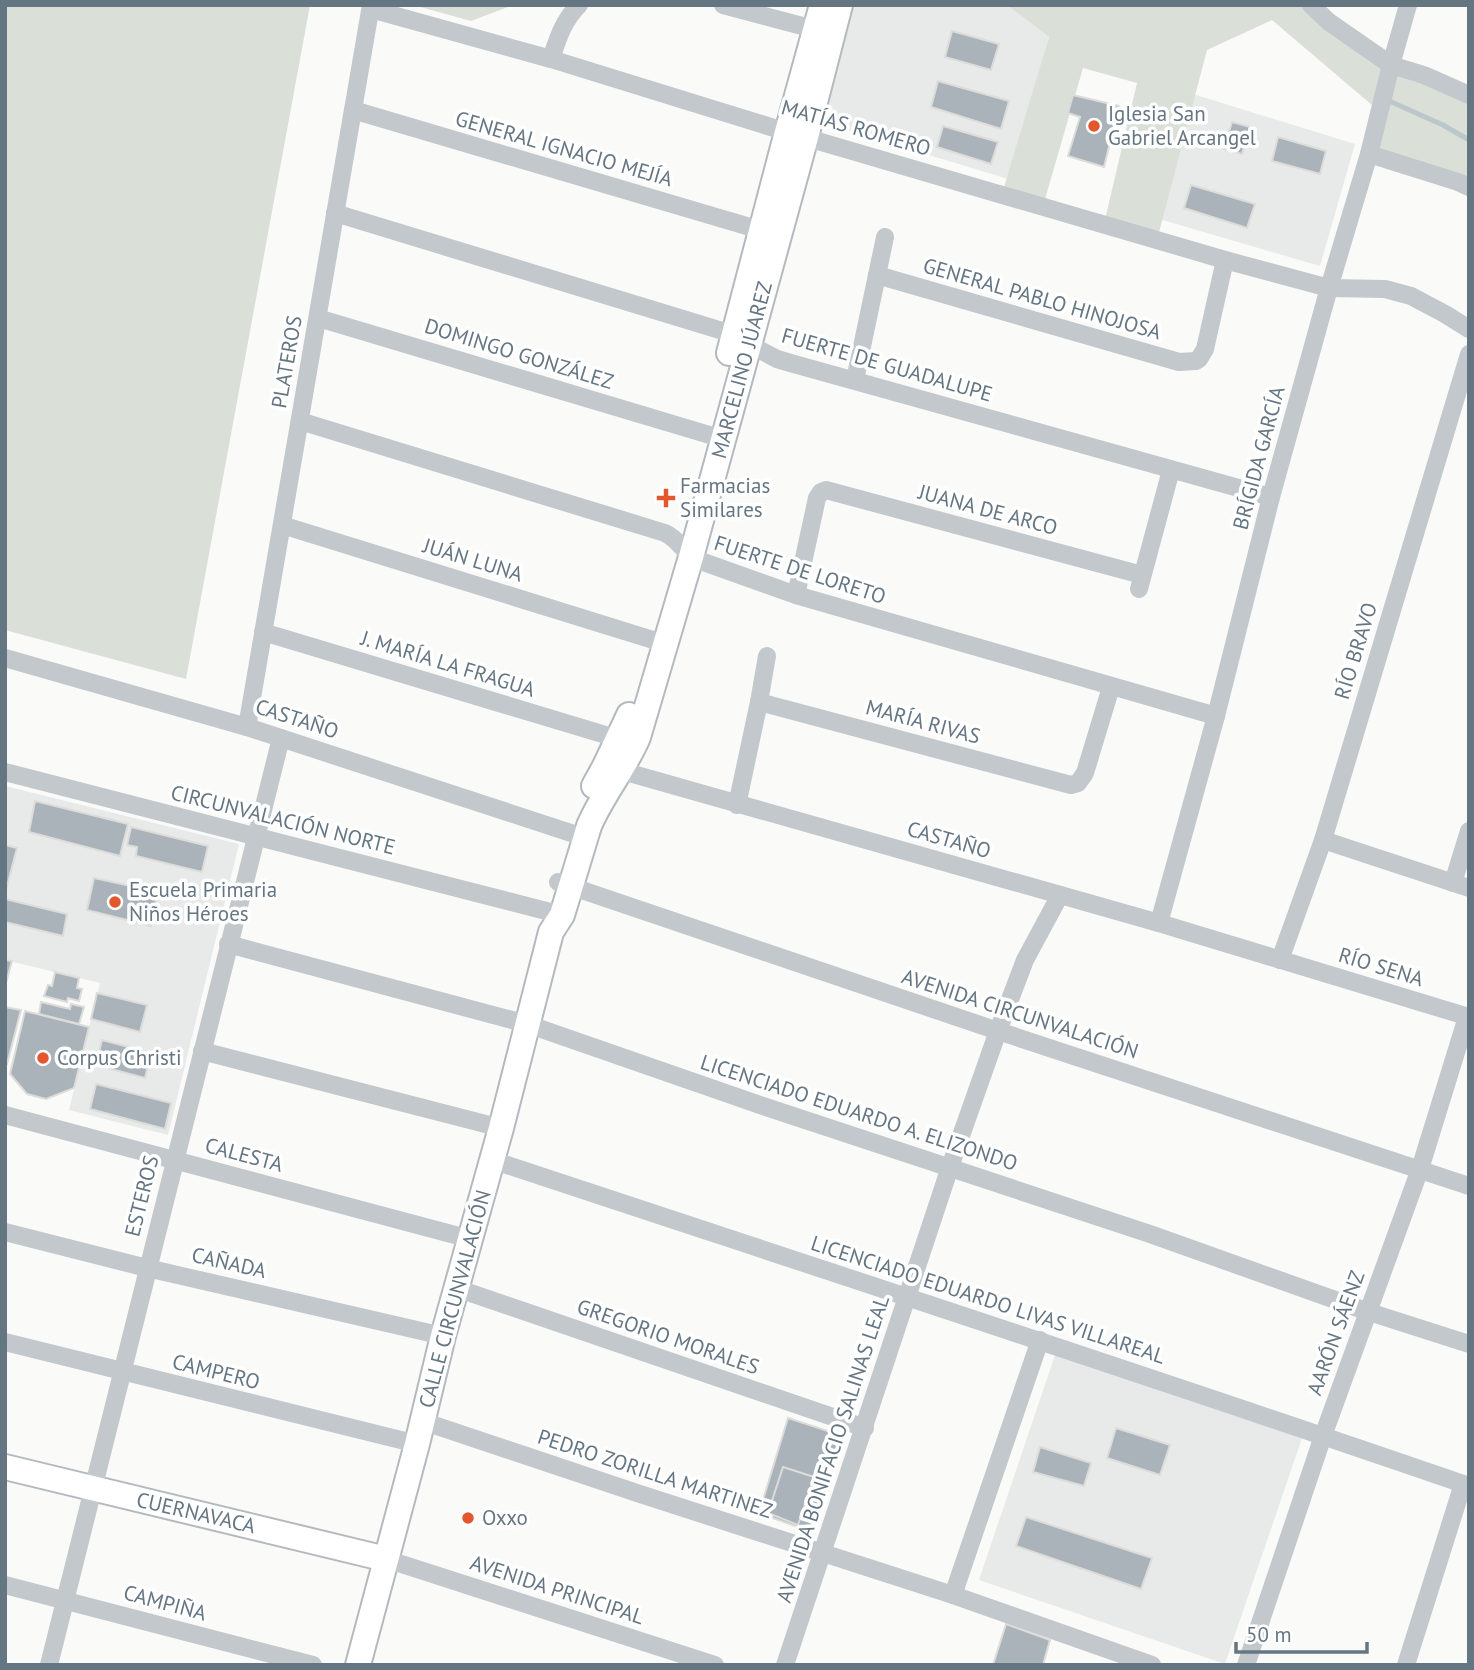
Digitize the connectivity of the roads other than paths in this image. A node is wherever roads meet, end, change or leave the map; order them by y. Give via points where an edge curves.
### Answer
1 (579, 5) edge
2 (723, 5) edge
3 (822, 5) edge
4 (840, 5) edge
5 (1408, 5) edge
6 (1314, 6) edge
7 (371, 7) edge
8 (824, 32) junction
9 (551, 59) junction
10 (1391, 65) junction
11 (1469, 95) edge
12 (353, 110) junction
13 (796, 134) junction
14 (1369, 154) junction
15 (1469, 187) edge
16 (335, 214) junction
17 (770, 233) junction
18 (886, 237) dead end
19 (1225, 260) junction
20 (877, 275) junction
21 (1329, 288) junction
22 (318, 318) junction
23 (1469, 329) edge
24 (742, 339) junction
25 (1469, 354) edge
26 (855, 380) junction
27 (300, 421) junction
28 (715, 437) junction
29 (1171, 470) junction
30 (1271, 497) junction
31 (282, 526) junction
32 (685, 549) junction
33 (796, 595) junction
34 (263, 632) junction
35 (659, 641) junction
36 (767, 656) dead end
37 (5, 658) edge
38 (1111, 687) junction
39 (759, 702) junction
40 (1216, 716) junction
41 (247, 727) junction
42 (281, 738) junction
43 (627, 741) junction
44 (613, 769) junction
45 (5, 772) edge
46 (737, 805) junction
47 (1469, 831) edge
48 (571, 833) junction
49 (256, 836) junction
50 (1323, 840) junction
51 (564, 884) junction
52 (1461, 885) edge
53 (1060, 895) junction
54 (554, 920) junction
55 (1159, 923) junction
56 (228, 944) junction
57 (1280, 960) junction
58 (1468, 1017) edge
59 (527, 1024) junction
60 (998, 1031) junction
61 (202, 1051) junction
62 (5, 1115) edge
63 (501, 1128) junction
64 (174, 1160) junction
65 (492, 1160) junction
66 (950, 1167) junction
67 (1420, 1169) junction
68 (1469, 1186) edge
69 (5, 1232) edge
70 (470, 1239) junction
71 (147, 1268) junction
72 (456, 1288) junction
73 (907, 1298) junction
74 (1369, 1312) junction
75 (443, 1336) junction
76 (1040, 1340) junction
77 (5, 1342) edge
78 (1469, 1344) edge
79 (123, 1371) junction
80 (865, 1428) junction
81 (419, 1432) junction
82 (1323, 1436) junction
83 (5, 1467) edge
84 (1466, 1485) edge
85 (93, 1489) junction
86 (822, 1554) junction
87 (386, 1559) junction
88 (5, 1585) edge
89 (953, 1595) junction
90 (65, 1600) junction
91 (49, 1665) edge
92 (313, 1665) edge
93 (358, 1665) edge
94 (715, 1665) edge
95 (785, 1665) edge
96 (1152, 1665) edge
97 (1246, 1665) edge
98 (1406, 1665) edge

1 - 9 street via 562,27
2 - 8 street
3 - 8 street, MARCELINO JÚAREZ
4 - 8 street, MARCELINO JÚAREZ
5 - 10 street, BRÍGIDA GARCÍA
6 - 10 street via 1329,22
7 - 9 street, MATÍAS ROMERO
7 - 12 street, PLATEROS
8 - 13 street, MARCELINO JÚAREZ
9 - 13 street, MATÍAS ROMERO
10 - 11 street
10 - 14 street, BRÍGIDA GARCÍA
12 - 16 street, PLATEROS
12 - 17 street, GENERAL IGNACIO MEJÍA
13 - 17 street, MARCELINO JÚAREZ
13 - 19 street, MATÍAS ROMERO
14 - 15 street
14 - 21 street, BRÍGIDA GARCÍA
16 - 22 street, PLATEROS
16 - 24 street, FUERTE DE GUADALUPE
17 - 24 street, MARCELINO JÚAREZ
18 - 20 street
19 - 20 street, GENERAL PABLO HINOJOSA via 1205,349 1199,359 1188,362
19 - 21 street, MATÍAS ROMERO
20 - 26 street
21 - 23 street, MATÍAS ROMERO via 1385,289 1411,296
21 - 30 street, BRÍGIDA GARCÍA
22 - 27 street, PLATEROS
22 - 28 street, DOMINGO GONZÁLEZ
24 - 26 street, FUERTE DE GUADALUPE via 777,359
24 - 28 street, MARCELINO JÚAREZ
25 - 50 street, RÍO BRAVO
26 - 29 street, FUERTE DE GUADALUPE
27 - 31 street, PLATEROS
27 - 32 street, FUERTE DE LORETO via 655,530 673,537
28 - 32 street, MARCELINO JÚAREZ
29 - 30 street, FUERTE DE GUADALUPE
29 - 33 street, JUANA DE ARCO via 1141,582 826,490 817,498
30 - 40 street, BRÍGIDA GARCÍA
31 - 34 street, PLATEROS
31 - 35 street, JUÁN LUNA
32 - 33 street, FUERTE DE LORETO via 706,564
32 - 35 street, MARCELINO JÚAREZ
33 - 38 street, FUERTE DE LORETO
34 - 41 street, PLATEROS
34 - 43 street, J. MARÍA LA FRAGUA
35 - 43 street, MARCELINO JÚAREZ via 631,709
36 - 39 street
37 - 41 street, CASTAÑO
38 - 39 street, MARÍA RIVAS via 1085,773 1071,785
38 - 40 street, FUERTE DE LORETO
39 - 46 street
40 - 55 street, BRÍGIDA GARCÍA
41 - 42 street, CASTAÑO
42 - 48 street, CASTAÑO
42 - 49 street, ESTEROS
43 - 44 street, MARCELINO JÚAREZ
44 - 46 street, CASTAÑO
44 - 48 street, CALLE CIRCUNVALACIÓN via 583,805
44 - 51 street, CALLE CIRCUNVALACIÓN
45 - 49 street, CIRCUNVALACIÓN NORTE
46 - 53 street, CASTAÑO
47 - 52 street
48 - 51 street, CALLE CIRCUNVALACIÓN
49 - 54 street, CIRCUNVALACIÓN NORTE
49 - 56 street, ESTEROS
50 - 52 street
50 - 57 street, RÍO BRAVO
51 - 54 street, CALLE CIRCUNVALACIÓN
51 - 60 street, AVENIDA CIRCUNVALACIÓN
53 - 55 street, CASTAÑO
53 - 60 street, AVENIDA BONIFACIO SALINAS LEAL via 1025,960
54 - 59 street, CALLE CIRCUNVALACIÓN
55 - 57 street, CASTAÑO
56 - 59 street, LICENCIADO EDUARDO A. ELIZONDO
56 - 61 street, ESTEROS
57 - 58 street, RÍO SENA
58 - 67 street, AARÓN SÁENZ
59 - 63 street, CALLE CIRCUNVALACIÓN
59 - 66 street, LICENCIADO EDUARDO A. ELIZONDO
60 - 66 street, AVENIDA BONIFACIO SALINAS LEAL
60 - 67 street, AVENIDA CIRCUNVALACIÓN
61 - 63 street
61 - 64 street, ESTEROS
62 - 64 street, CALESTA
63 - 65 street, CALLE CIRCUNVALACIÓN
64 - 70 street, CALESTA
64 - 71 street, ESTEROS
65 - 70 street, CALLE CIRCUNVALACIÓN
65 - 73 street, LICENCIADO EDUARDO LIVAS VILLAREAL
66 - 73 street, AVENIDA BONIFACIO SALINAS LEAL
66 - 74 street, LICENCIADO EDUARDO A. ELIZONDO
67 - 68 street, AVENIDA CIRCUNVALACIÓN
67 - 74 street, AARÓN SÁENZ
69 - 71 street, CAÑADA
70 - 72 street, CALLE CIRCUNVALACIÓN
71 - 75 street, CAÑADA
71 - 79 street, ESTEROS
72 - 75 street, CALLE CIRCUNVALACIÓN
72 - 80 street, GREGORIO MORALES
73 - 76 street, LICENCIADO EDUARDO LIVAS VILLAREAL
73 - 80 street, AVENIDA BONIFACIO SALINAS LEAL
74 - 78 street, LICENCIADO EDUARDO A. ELIZONDO
74 - 82 street, AARÓN SÁENZ
75 - 81 street, CALLE CIRCUNVALACIÓN
76 - 82 street, LICENCIADO EDUARDO LIVAS VILLAREAL
76 - 89 street
77 - 79 street, CAMPERO
79 - 81 street, CAMPERO via 277,1410
79 - 85 street, ESTEROS
80 - 86 street, AVENIDA BONIFACIO SALINAS LEAL
81 - 86 street, PEDRO ZORILLA MARTINEZ
81 - 87 street, CALLE CIRCUNVALACIÓN
82 - 84 street, LICENCIADO EDUARDO LIVAS VILLAREAL
82 - 97 street, AARÓN SÁENZ
83 - 85 street, CUERNAVACA
84 - 98 street
85 - 87 street, CUERNAVACA
85 - 90 street, ESTEROS
86 - 89 street, PEDRO ZORILLA MARTINEZ
86 - 95 street, AVENIDA BONIFACIO SALINAS LEAL
87 - 93 street, CALLE CIRCUNVALACIÓN
87 - 94 street, AVENIDA PRINCIPAL
88 - 90 street, CAMPIÑA
89 - 96 street, PEDRO ZORILLA MARTINEZ
90 - 91 street, ESTEROS
90 - 92 street, CAMPIÑA

